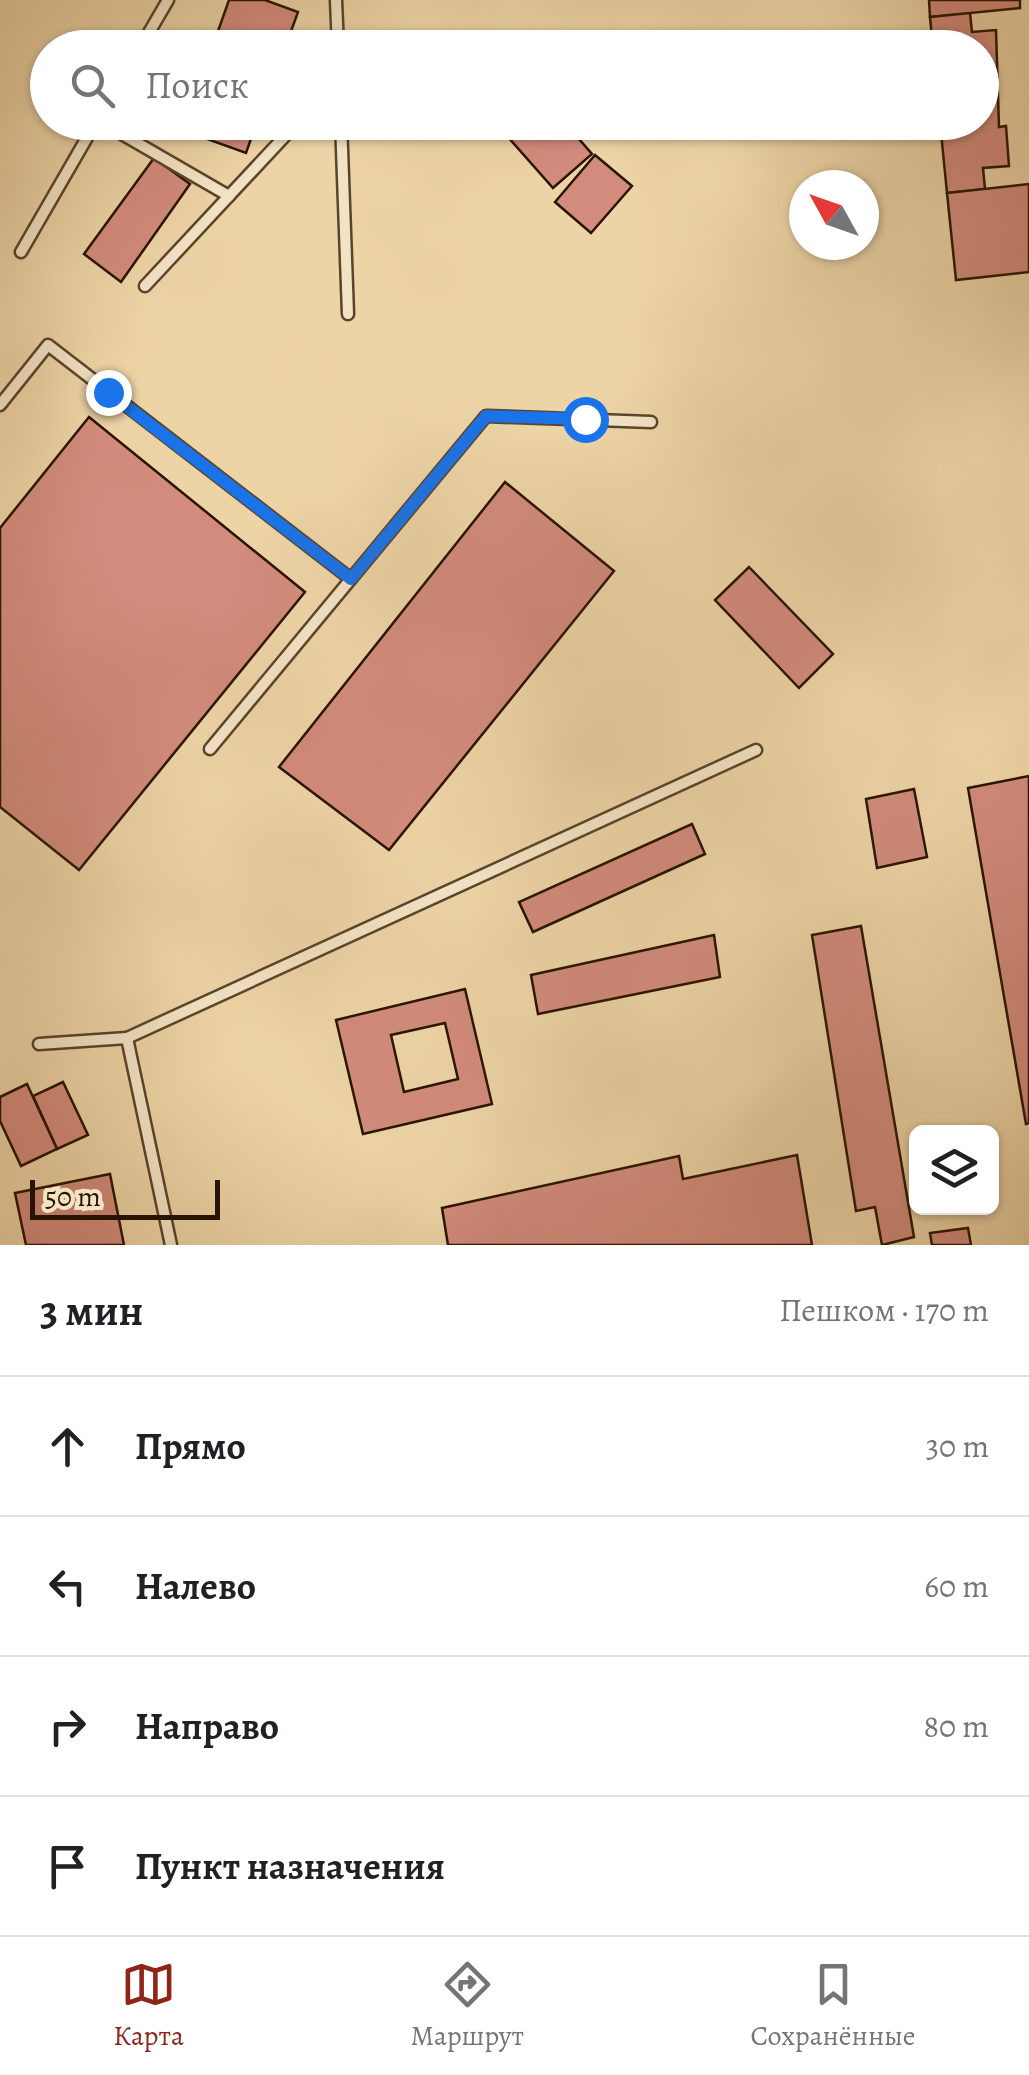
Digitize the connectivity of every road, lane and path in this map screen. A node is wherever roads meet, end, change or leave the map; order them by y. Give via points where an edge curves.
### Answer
1 (168, 0) edge
2 (336, 0) edge
3 (150, 30) edge
4 (337, 30) edge
5 (88, 140) edge
6 (130, 140) edge
7 (281, 140) edge
8 (342, 140) edge
9 (228, 196) junction
10 (21, 252) dead end
11 (146, 286) dead end
12 (348, 314) dead end
13 (2, 399) edge
14 (651, 422) dead end
15 (351, 579) junction
16 (210, 748) dead end
17 (756, 750) dead end
18 (128, 1038) junction
19 (39, 1044) dead end
20 (172, 1245) edge

1 - 3 lane
2 - 4 lane
5 - 10 lane
6 - 9 lane
7 - 9 lane
8 - 12 lane
9 - 11 lane
13 - 15 lane via 48,345
14 - 15 lane via 486,416
15 - 16 lane
17 - 18 lane
18 - 19 lane
18 - 20 lane

